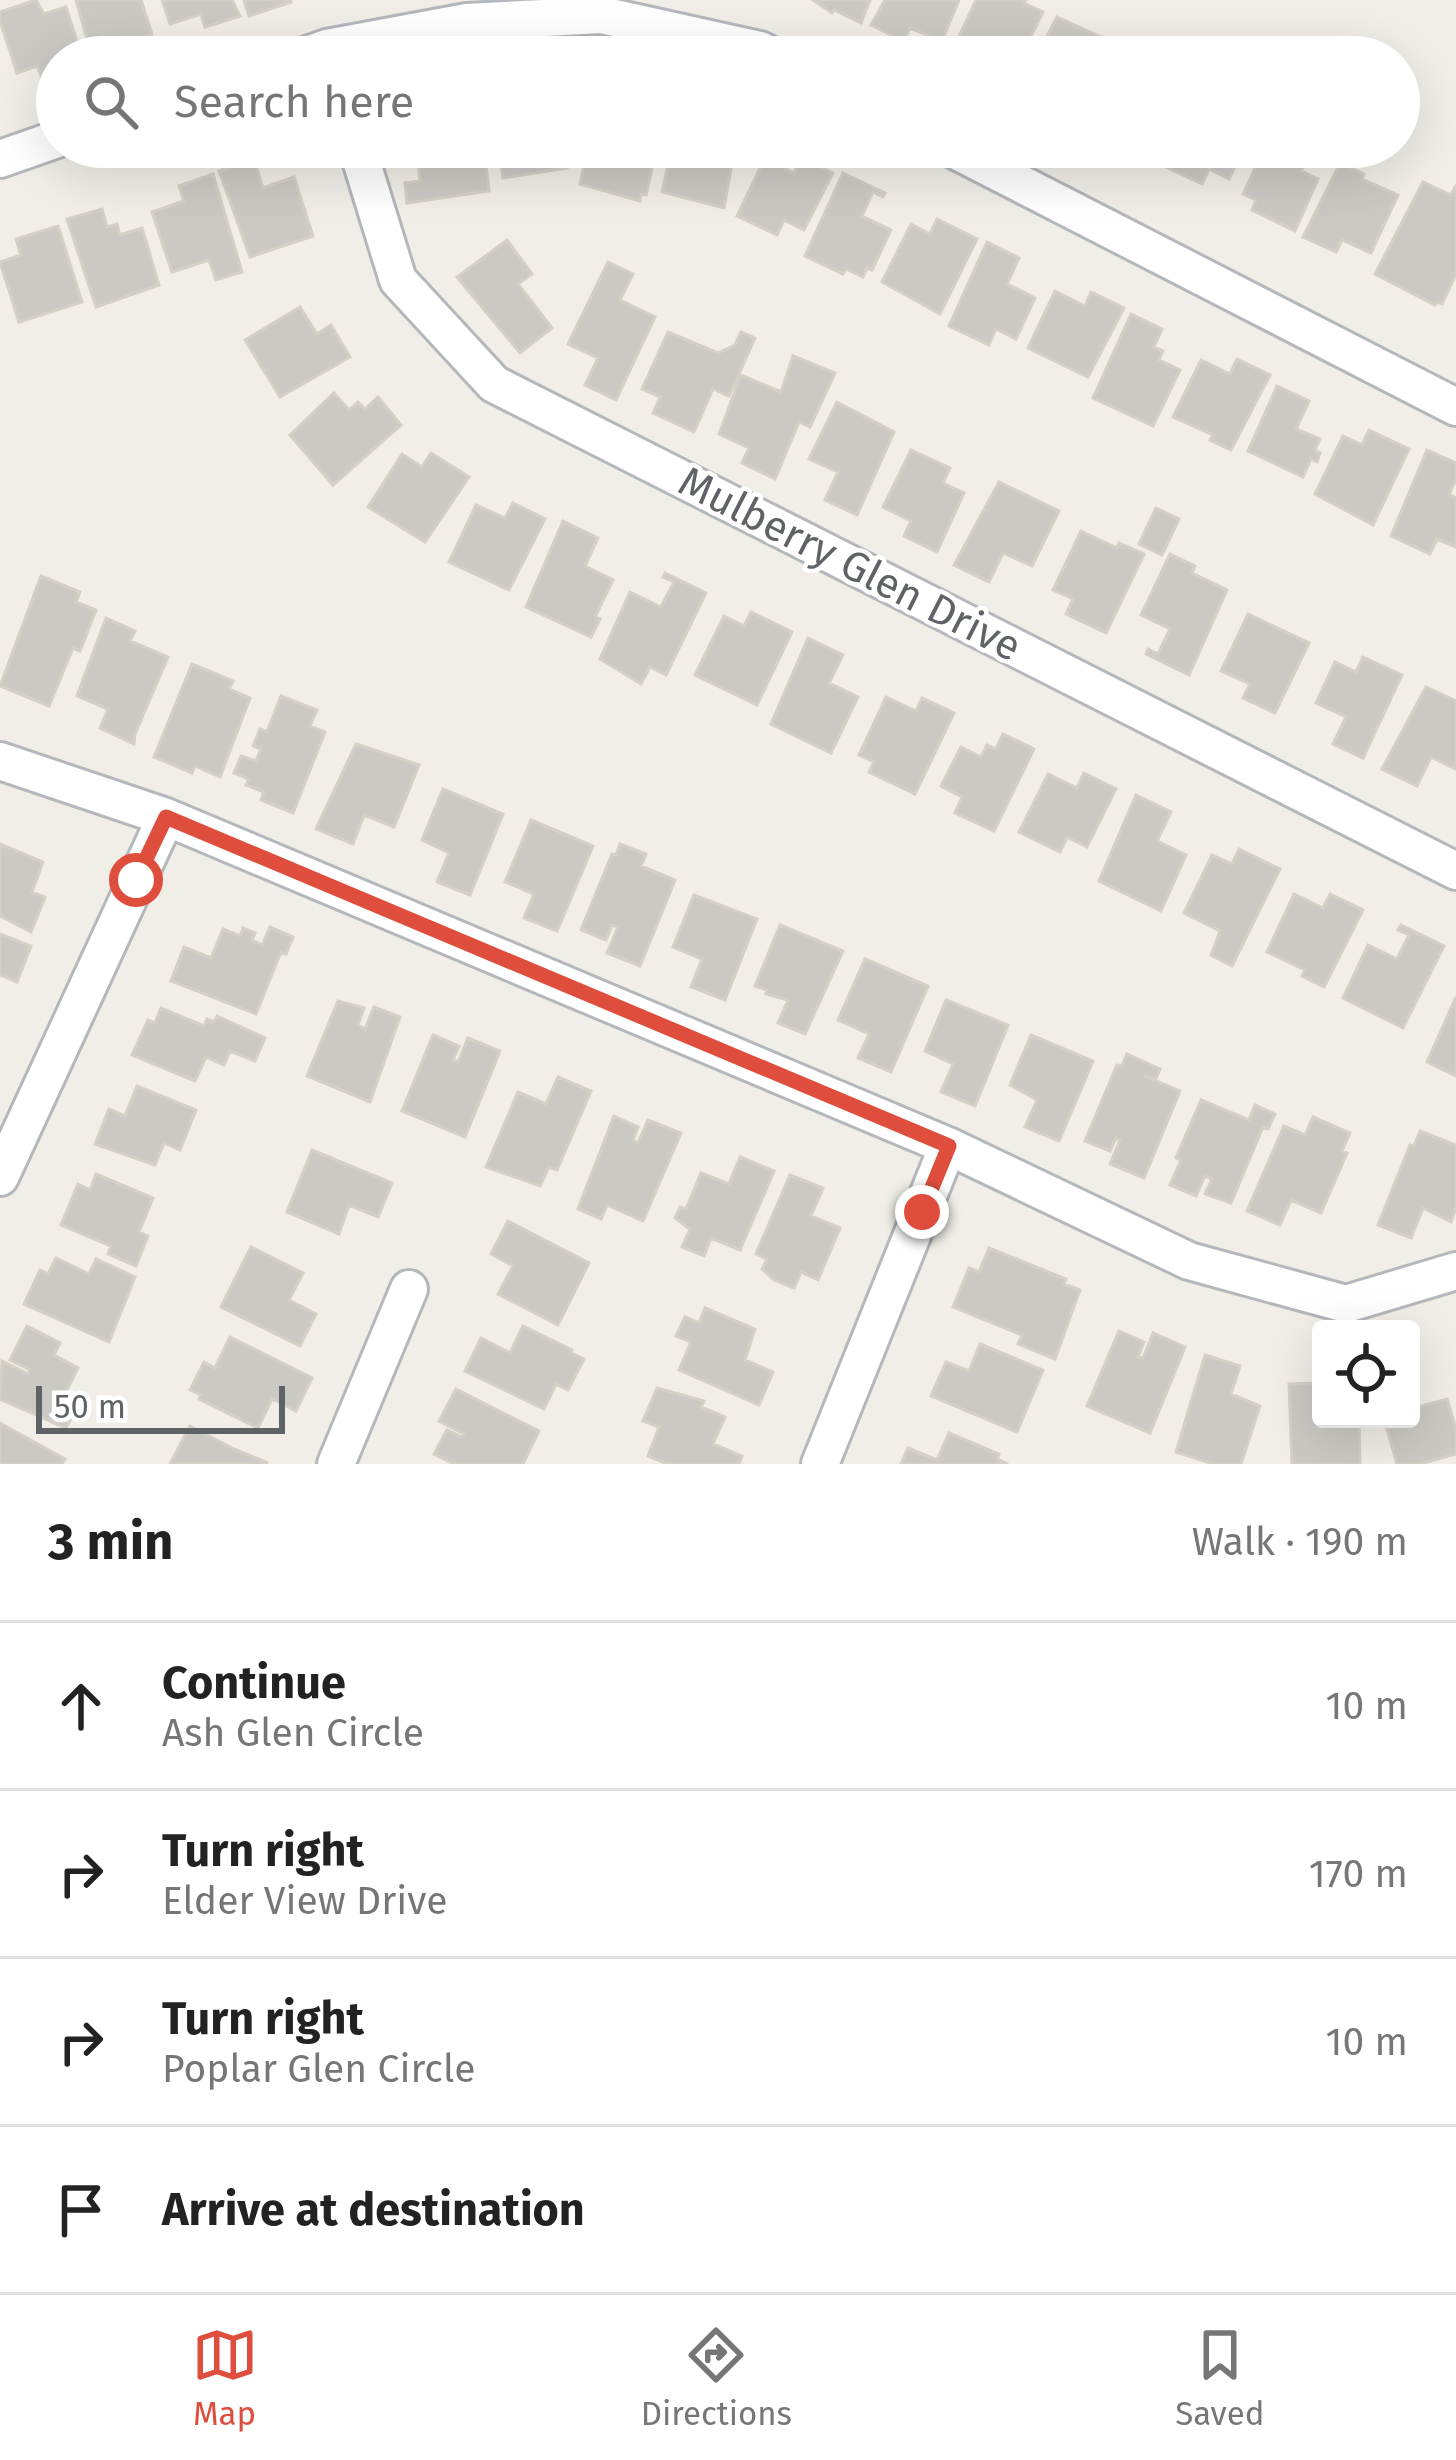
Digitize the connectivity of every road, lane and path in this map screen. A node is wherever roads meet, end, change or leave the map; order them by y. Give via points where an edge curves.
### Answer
1 (402, 36) edge
2 (696, 36) edge
3 (36, 147) edge
4 (0, 159) edge
5 (363, 168) edge
6 (990, 168) edge
7 (1456, 407) edge
8 (0, 761) edge
9 (166, 817) junction
10 (1456, 871) edge
11 (949, 1146) junction
12 (0, 1177) edge
13 (1456, 1271) edge
14 (409, 1289) dead end
15 (336, 1464) edge
16 (820, 1464) edge

1 - 2 street via 466,22 601,15
3 - 4 street
5 - 10 street, Mulberry Glen Drive via 398,280 494,384
6 - 7 street
8 - 9 street
9 - 11 street
9 - 12 street
11 - 13 street via 1189,1261 1346,1304
11 - 16 street
14 - 15 street

